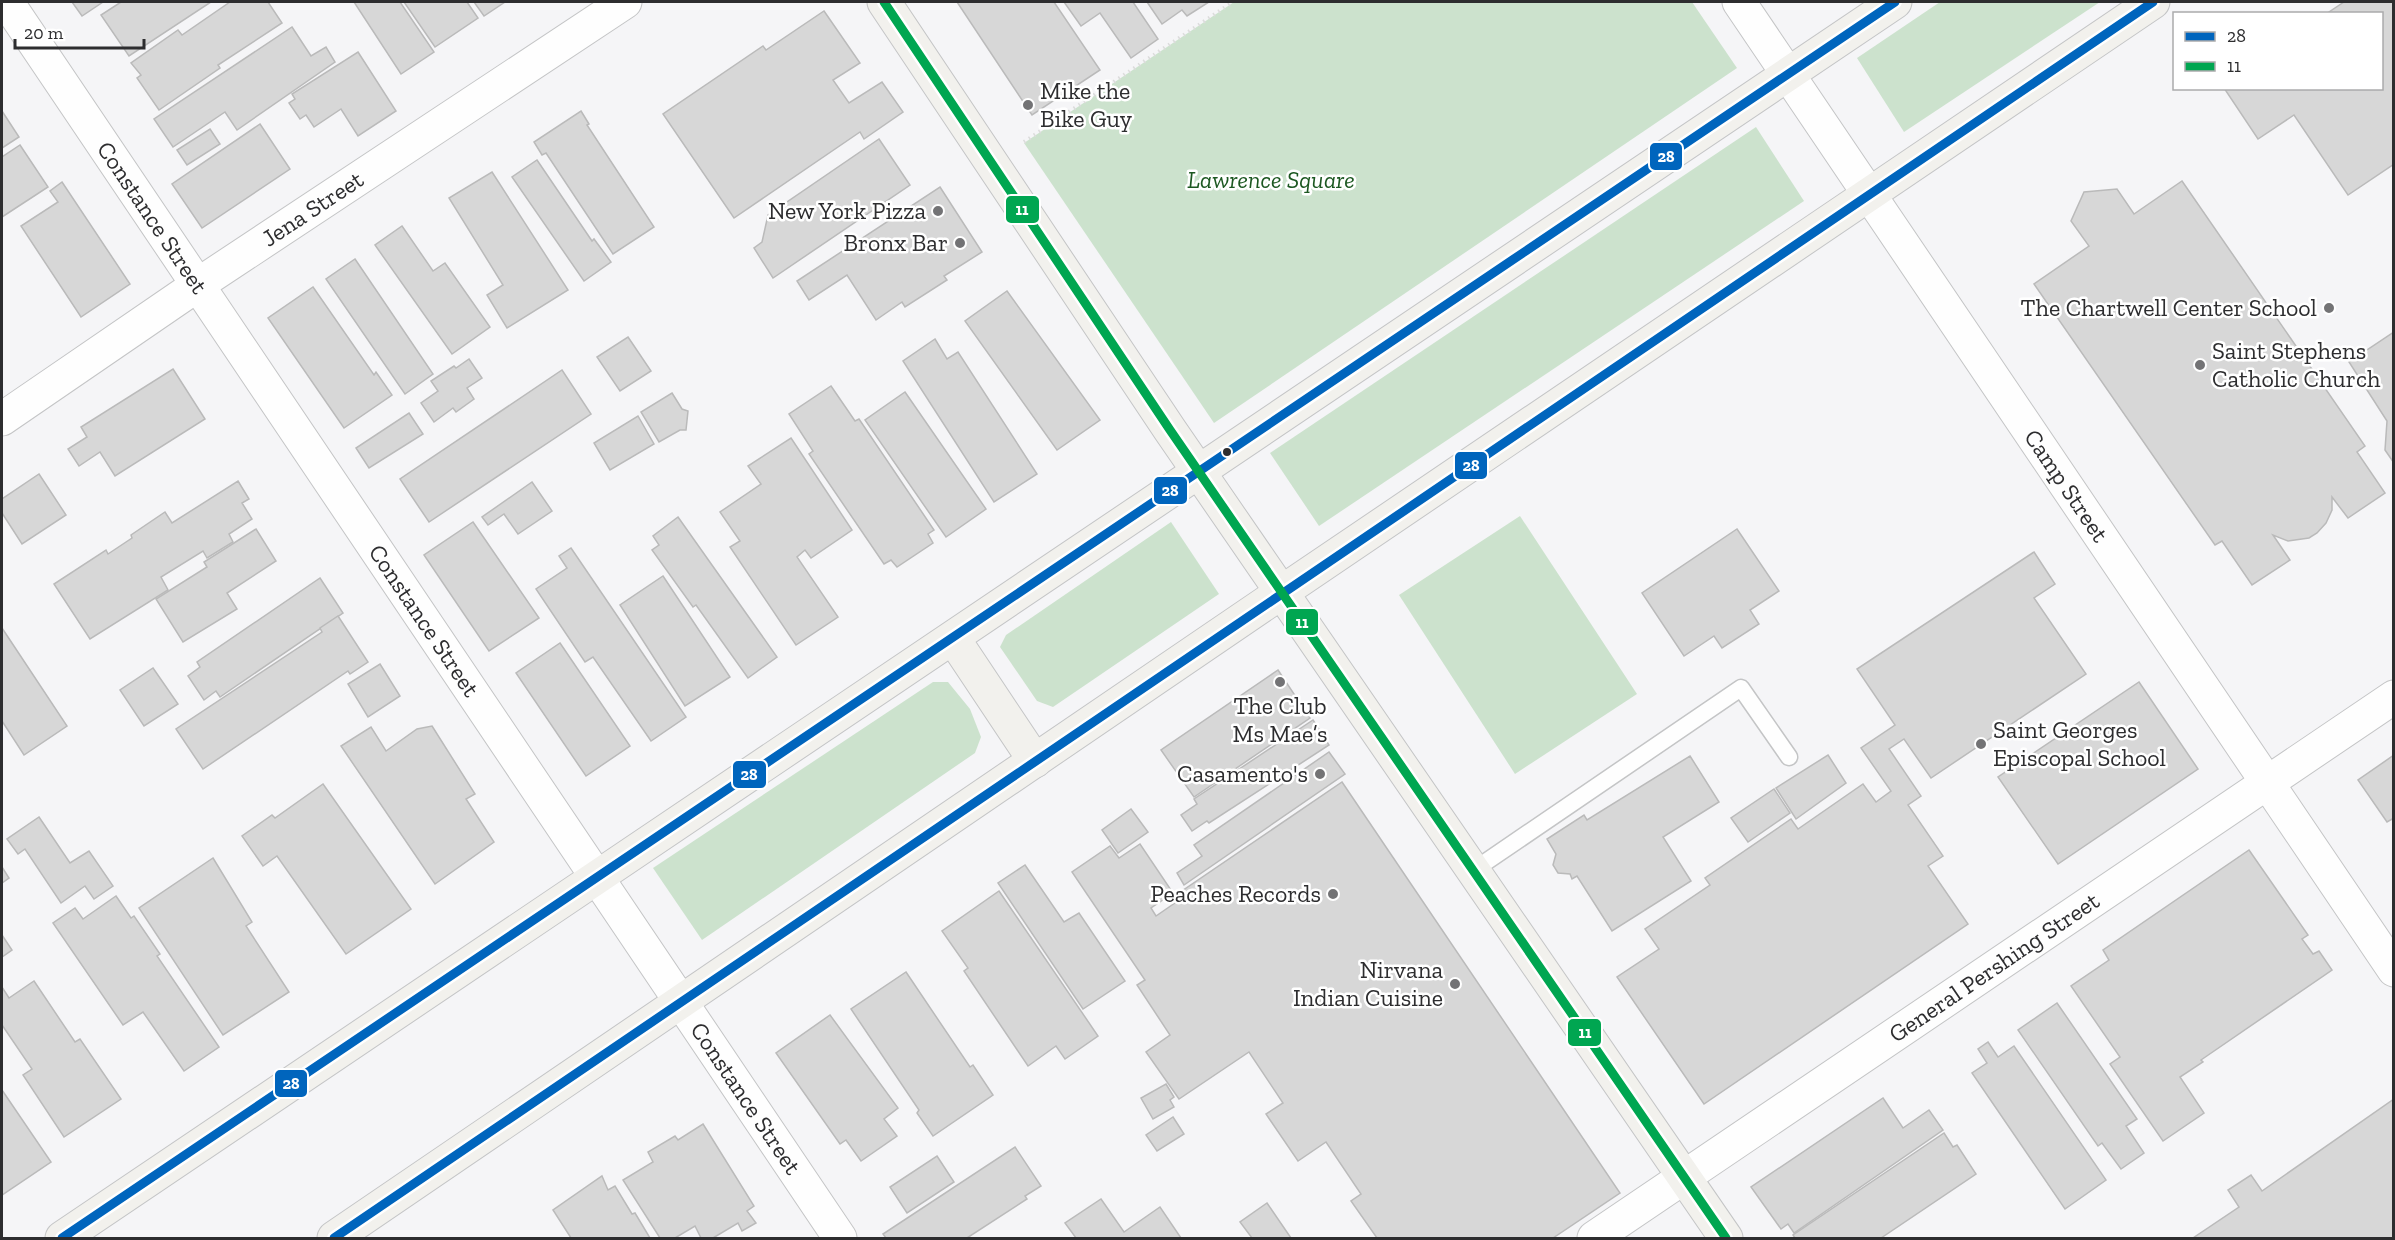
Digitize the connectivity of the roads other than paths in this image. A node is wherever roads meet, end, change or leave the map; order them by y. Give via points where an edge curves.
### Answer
1 (7, 2) edge
2 (625, 2) edge
3 (884, 2) edge
4 (1739, 2) edge
5 (1895, 2) edge
6 (2153, 2) edge
7 (1788, 74) junction
8 (1869, 194) junction
9 (199, 284) junction
10 (2, 419) edge
11 (1198, 472) junction
12 (1282, 592) junction
13 (953, 638) junction
14 (2394, 697) edge
15 (1789, 757) dead end
16 (1035, 761) junction
17 (2267, 783) junction
18 (1474, 870) junction
19 (598, 877) junction
20 (2394, 970) edge
21 (681, 1002) junction
22 (1684, 1177) junction
23 (62, 1239) edge
24 (334, 1239) edge
25 (840, 1239) edge
26 (1594, 1239) edge
27 (1726, 1239) edge

1 - 9 street, Constance Street
2 - 9 street, Jena Street
3 - 11 street
4 - 7 street, Camp Street
5 - 7 street
6 - 8 street
7 - 8 street, Camp Street
7 - 11 street
8 - 12 street
8 - 17 street, Camp Street
9 - 10 street, Jena Street
9 - 19 street, Constance Street
11 - 12 street
11 - 13 street
12 - 16 street
12 - 18 street
13 - 16 street
13 - 19 street
14 - 17 street, General Pershing Street
15 - 18 lane via 1741,688
16 - 21 street
17 - 20 street, Camp Street
17 - 22 street, General Pershing Street
18 - 22 street
19 - 21 street, Constance Street
19 - 23 street
21 - 24 street
21 - 25 street, Constance Street
22 - 26 street, General Pershing Street
22 - 27 street

